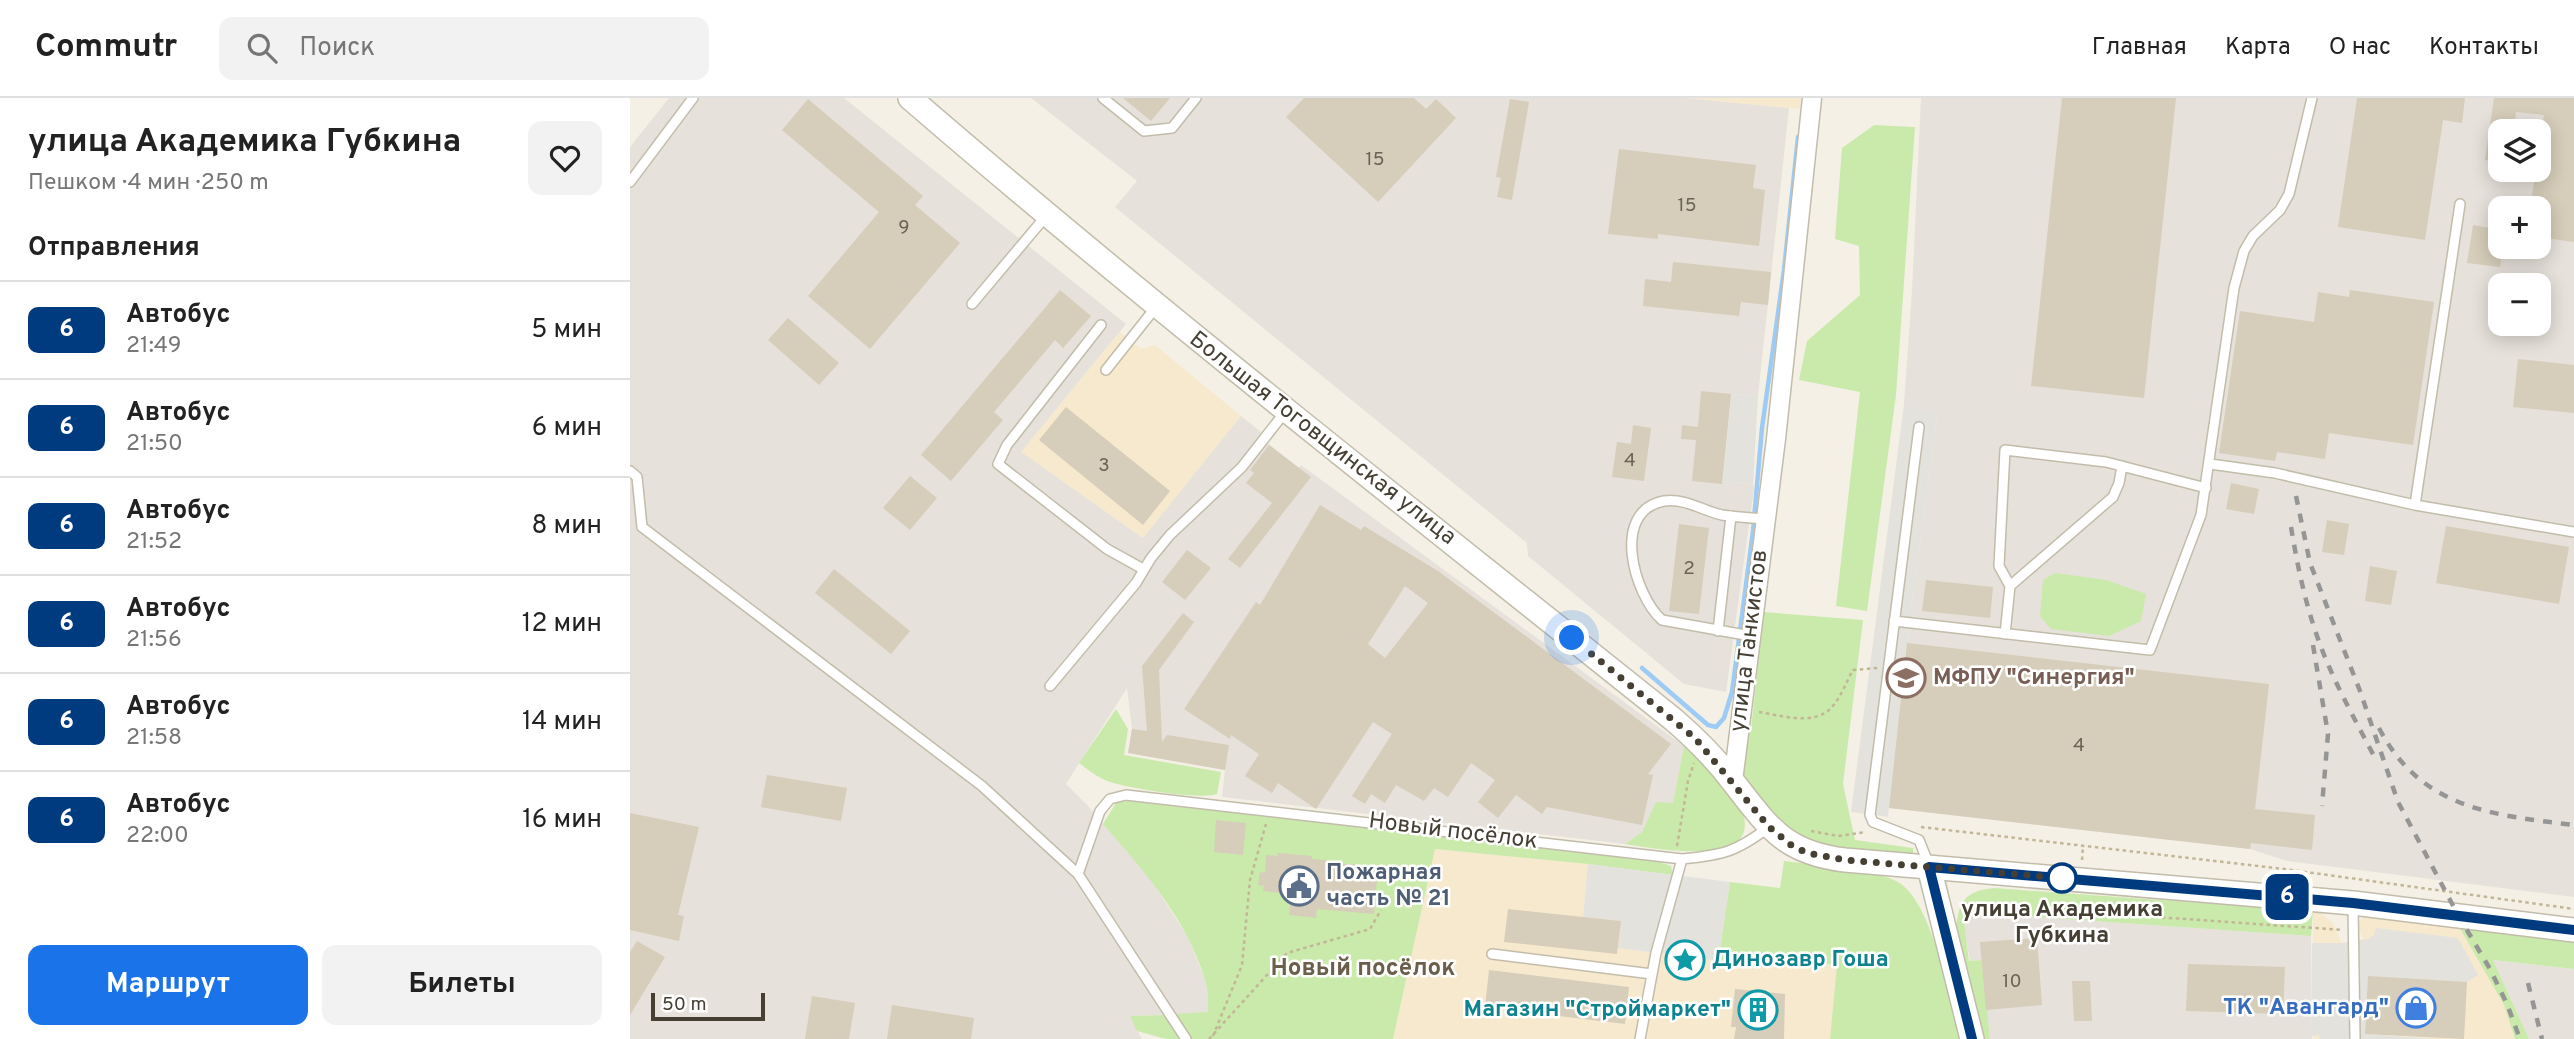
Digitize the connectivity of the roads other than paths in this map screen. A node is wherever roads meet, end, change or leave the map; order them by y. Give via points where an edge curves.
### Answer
1 (693, 98) edge
2 (910, 98) edge
3 (1104, 98) edge
4 (1196, 98) edge
5 (1812, 98) edge
6 (2312, 98) edge
7 (630, 182) edge
8 (2460, 204) dead end
9 (1046, 216) junction
10 (972, 304) dead end
11 (1156, 307) junction
12 (1101, 325) dead end
13 (1106, 370) dead end
14 (1286, 411) junction
15 (1919, 427) dead end
16 (2210, 464) junction
17 (2122, 466) junction
18 (630, 471) edge
19 (2206, 488) junction
20 (2415, 505) junction
21 (1731, 516) junction
22 (630, 518) edge
23 (1766, 519) junction
24 (642, 527) junction
25 (2574, 532) edge
26 (1143, 569) junction
27 (2010, 586) junction
28 (1894, 621) junction
29 (1718, 631) junction
30 (2005, 634) junction
31 (1751, 636) junction
32 (1050, 686) dead end
33 (1733, 781) junction
34 (1769, 827) junction
35 (1682, 859) junction
36 (1929, 867) junction
37 (1078, 874) junction
38 (2353, 903) junction
39 (2574, 930) edge
40 (1492, 954) dead end
41 (1652, 974) junction
42 (1186, 1039) edge
43 (1640, 1039) edge
44 (1972, 1039) edge
45 (2355, 1039) edge

1 - 7 lane
2 - 9 street, Большая Тоговщинская улица
3 - 4 lane via 1143,131 1172,128
5 - 23 street, улица Танкистов
6 - 16 lane via 2289,194 2244,251 2234,288
8 - 20 lane
9 - 10 lane
9 - 11 street, Большая Тоговщинская улица
11 - 13 lane
11 - 14 street, Большая Тоговщинская улица
12 - 26 lane via 1007,445 998,464 1107,549
14 - 26 lane via 1242,467 1170,536
14 - 33 street, Большая Тоговщинская улица via 1674,720
15 - 28 lane
16 - 19 lane
16 - 20 lane via 2275,473
17 - 19 lane
17 - 27 lane via 2113,497
17 - 27 lane via 2006,450 1999,566
18 - 24 lane via 637,477
19 - 30 lane via 2201,515 2150,650
20 - 25 lane
21 - 23 lane
21 - 29 lane
21 - 29 lane via 1685,502 1661,502 1643,515 1632,542 1634,570 1658,616 1670,623
22 - 24 lane
23 - 31 street, улица Танкистов
24 - 37 lane via 982,786
26 - 32 lane
27 - 30 lane
28 - 30 lane
28 - 36 lane via 1870,815 1873,822 1919,839
29 - 31 lane
31 - 33 street, улица Танкистов
33 - 34 street
34 - 35 lane, Новый посёлок via 1745,846 1722,855
34 - 36 street via 1791,845 1816,855
35 - 37 lane, Новый посёлок via 1126,795 1110,799 1100,811
35 - 41 lane
36 - 38 street
36 - 44 street
37 - 42 lane
38 - 39 street
38 - 45 lane
40 - 41 lane
41 - 43 lane

